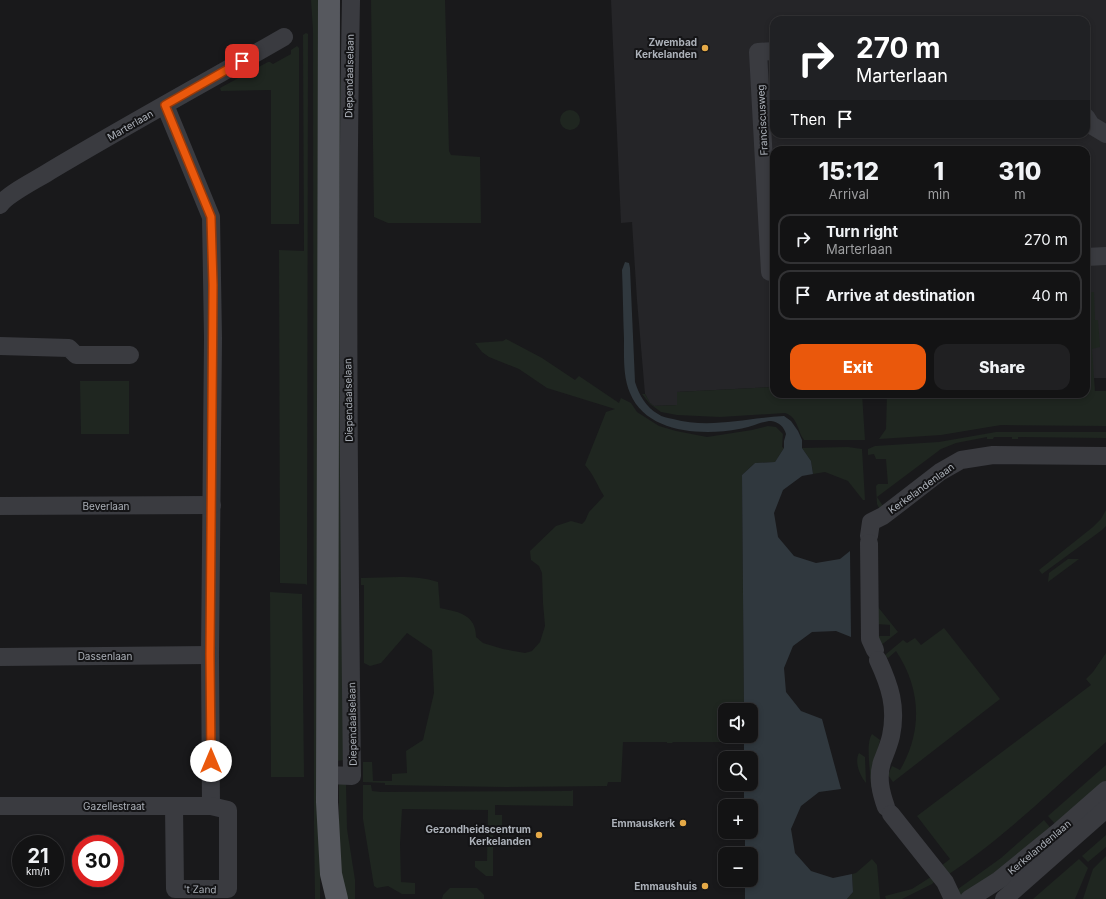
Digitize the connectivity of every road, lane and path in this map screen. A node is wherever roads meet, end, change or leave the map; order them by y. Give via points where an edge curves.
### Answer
1 (329, 0) edge
2 (351, 0) edge
3 (284, 37) dead end
4 (770, 51) edge
5 (165, 105) junction
6 (1090, 122) edge
7 (1106, 134) edge
8 (0, 205) edge
9 (1106, 256) edge
10 (1090, 257) edge
11 (770, 272) edge
12 (0, 346) edge
13 (130, 356) dead end
14 (1106, 456) edge
15 (212, 505) junction
16 (0, 506) edge
17 (210, 655) junction
18 (0, 657) edge
19 (327, 775) junction
20 (1106, 790) edge
21 (0, 806) edge
22 (174, 806) junction
23 (220, 808) junction
24 (1106, 809) edge
25 (331, 874) junction
26 (325, 899) edge
27 (337, 899) edge
28 (953, 899) edge
29 (969, 899) edge
30 (1004, 899) edge

1 - 19 main road, Diependaalselaan
2 - 19 street, Diependaalselaan via 348,370 352,776
3 - 5 street, Marterlaan
4 - 11 street, Franciscusweg via 758,52
5 - 8 street, Marterlaan via 12,194
5 - 15 street via 211,217
6 - 7 street
9 - 10 street
12 - 13 street via 69,348 76,355
14 - 28 street, Kerkelandenlaan via 993,455 961,460 940,472 883,516 871,522 870,639 888,680 893,706 891,735 881,765 882,795 889,811 944,882
15 - 16 street, Beverlaan
15 - 17 street
17 - 18 street, Dassenlaan
17 - 23 street
19 - 25 main road, Diependaalselaan
20 - 29 street, Kerkelandenlaan via 999,880
21 - 22 street, Gazellestraat
22 - 23 street, Gazellestraat
22 - 23 street, 't Zand via 175,889 228,889
24 - 30 street, Kerkelandenlaan
25 - 26 main road, Diependaalselaan
25 - 27 main road, Diependaalselaan

